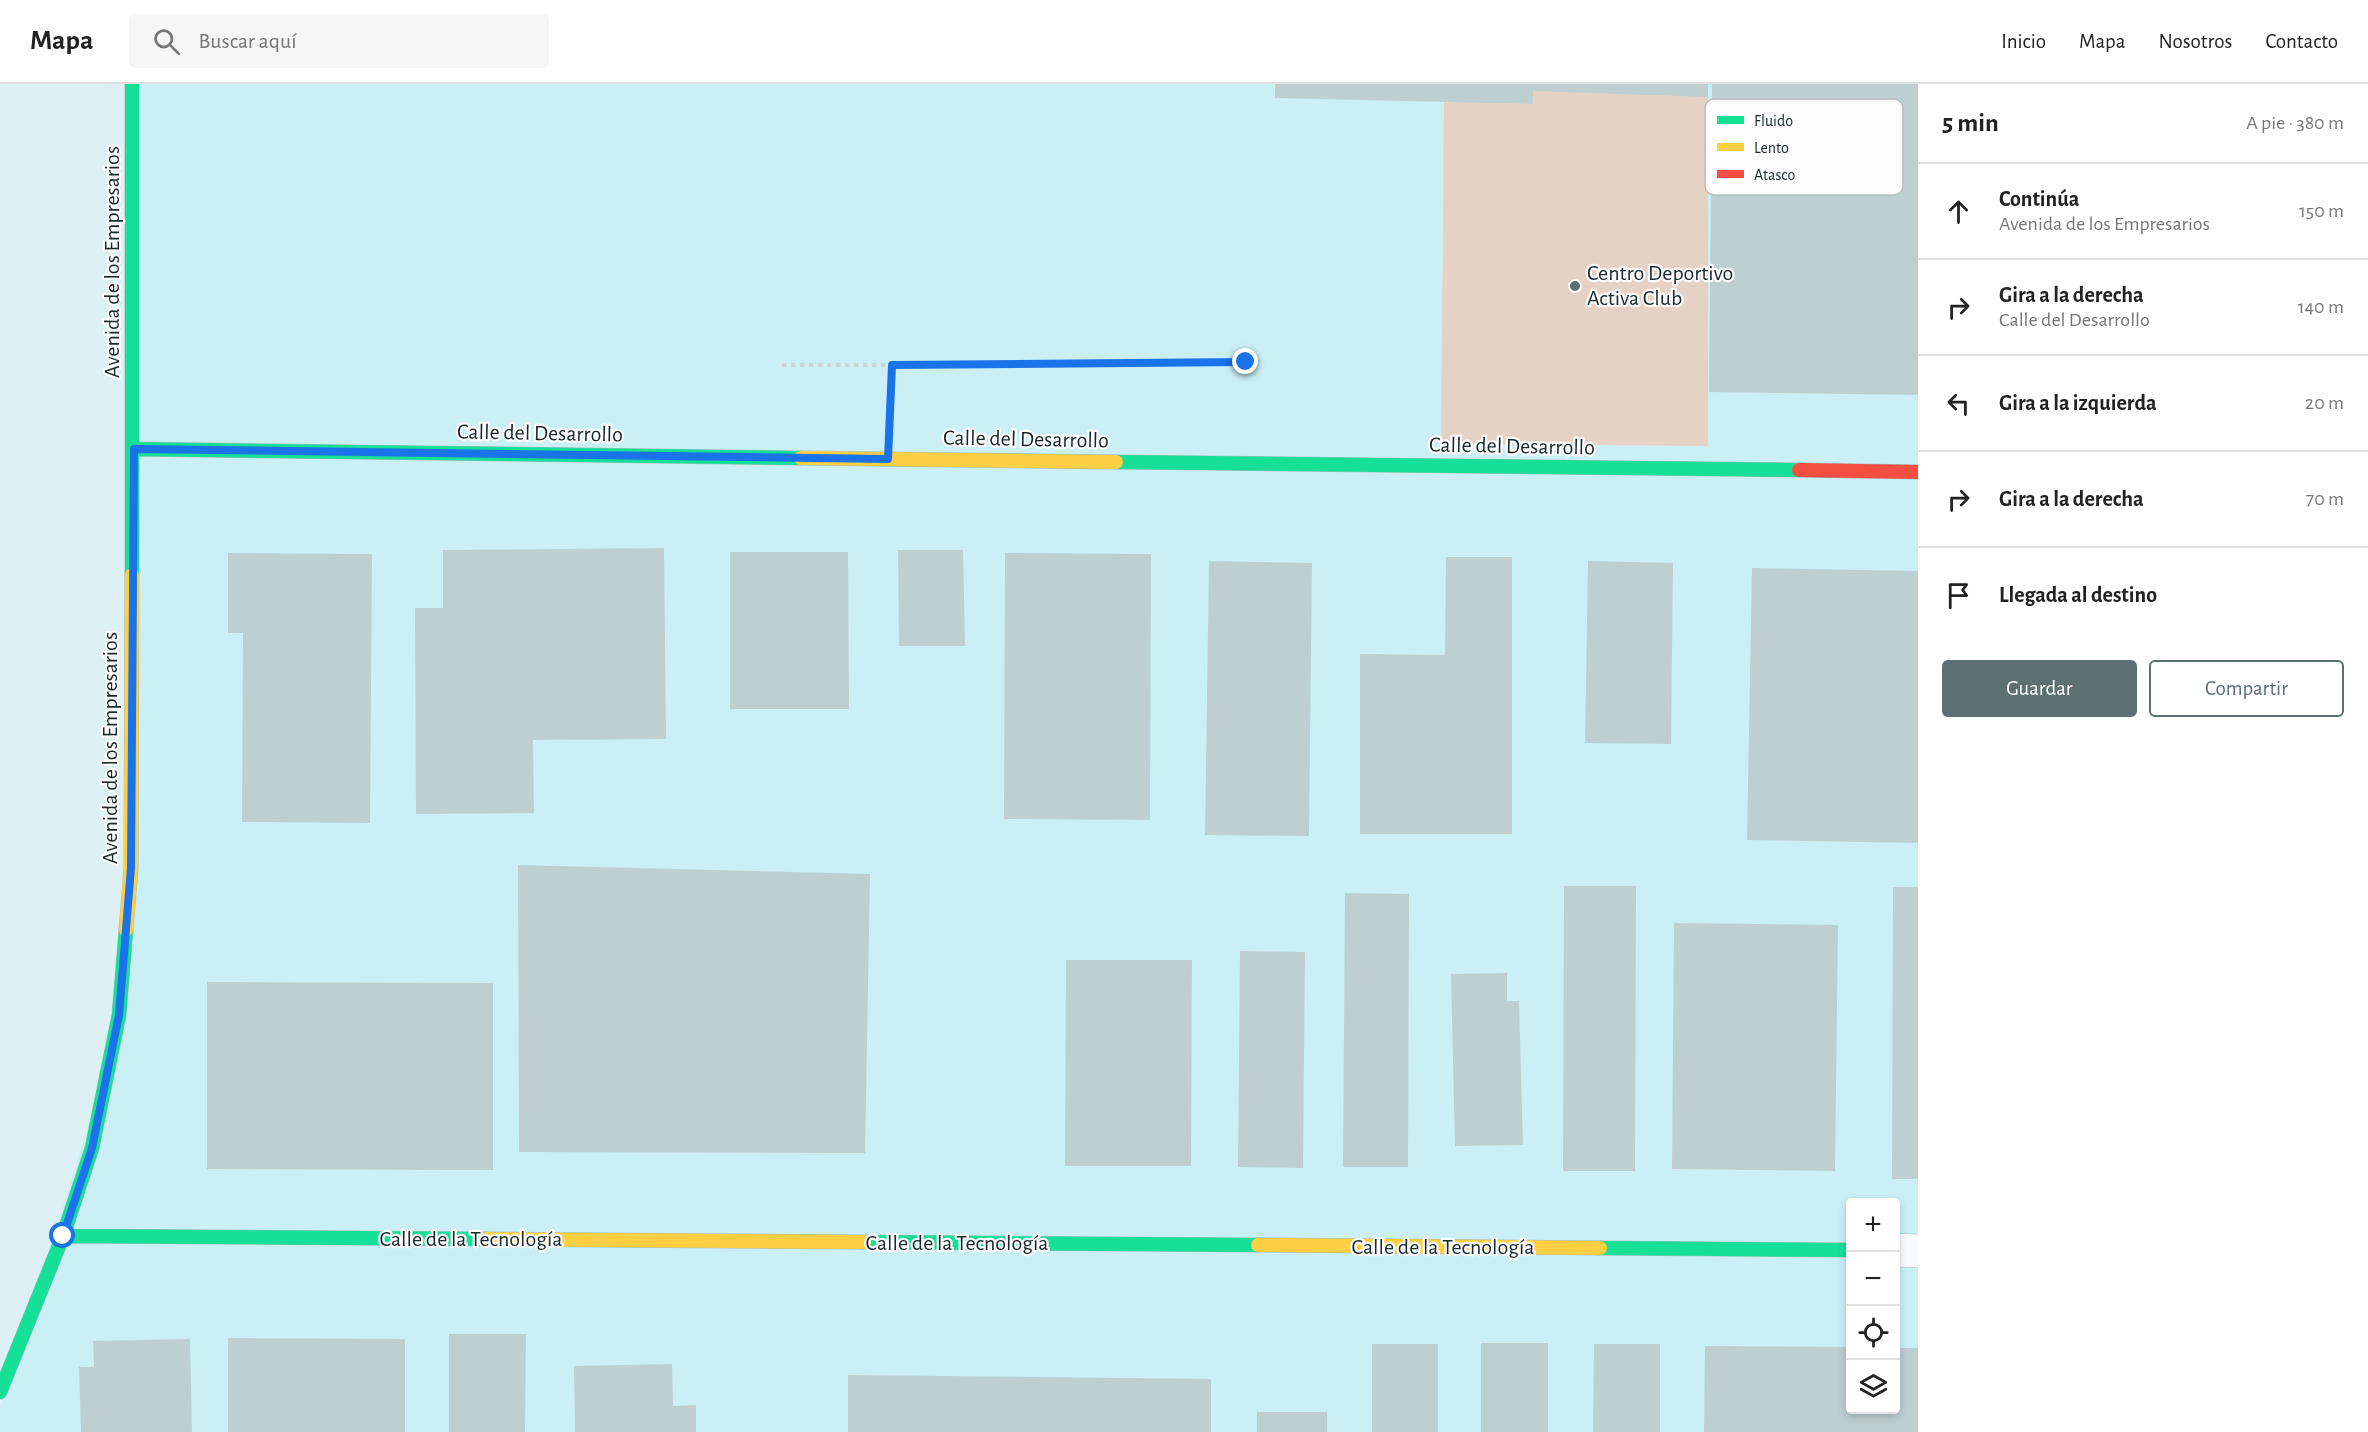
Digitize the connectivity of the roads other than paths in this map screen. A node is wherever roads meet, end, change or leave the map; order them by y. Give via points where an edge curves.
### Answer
1 (132, 84) edge
2 (134, 449) junction
3 (1918, 472) edge
4 (63, 1236) junction
5 (1846, 1250) edge
6 (1900, 1250) edge
7 (1918, 1251) edge
8 (0, 1392) edge

1 - 2 street, Avenida de los Empresarios
2 - 3 street, Calle del Desarrollo
2 - 4 street, Avenida de los Empresarios via 131,868 119,1015 92,1148
4 - 5 street, Calle de la Tecnología
4 - 8 street, Avenida de los Empresarios
6 - 7 street

